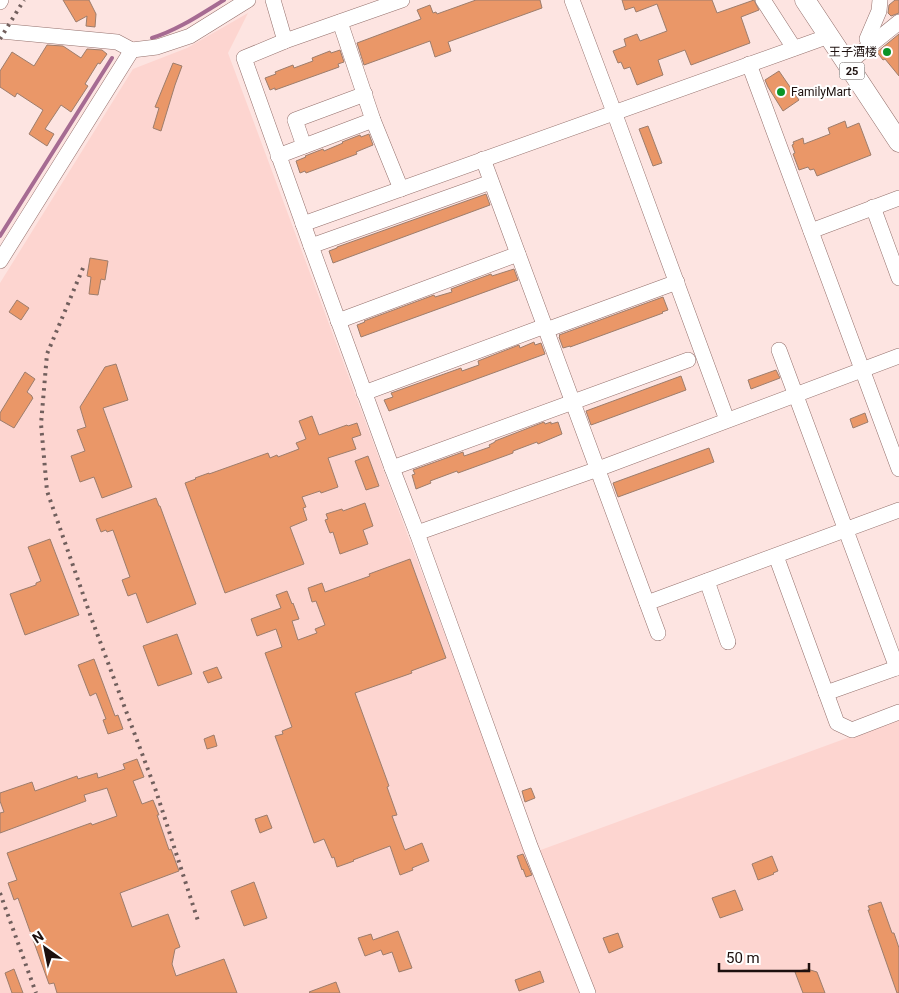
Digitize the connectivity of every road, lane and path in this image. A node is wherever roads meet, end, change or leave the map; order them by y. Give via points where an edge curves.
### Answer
1 (248, 0) edge
2 (273, 0) edge
3 (402, 0) edge
4 (572, 0) edge
5 (763, 0) edge
6 (805, 0) edge
7 (880, 0) edge
8 (340, 22) junction
9 (899, 22) edge
10 (0, 31) edge
11 (829, 36) junction
12 (285, 41) junction
13 (870, 45) junction
14 (794, 48) junction
15 (132, 50) junction
16 (749, 64) junction
17 (847, 64) junction
18 (364, 94) junction
19 (614, 112) junction
20 (373, 120) junction
21 (899, 142) edge
22 (304, 146) junction
23 (278, 156) junction
24 (483, 159) junction
25 (491, 182) junction
26 (401, 189) junction
27 (899, 198) edge
28 (873, 208) junction
29 (303, 224) junction
30 (811, 231) junction
31 (311, 246) junction
32 (518, 254) junction
33 (0, 261) edge
34 (899, 278) edge
35 (677, 282) junction
36 (338, 321) junction
37 (546, 328) junction
38 (779, 350) dead end
39 (899, 356) edge
40 (688, 360) dead end
41 (862, 370) junction
42 (364, 393) junction
43 (796, 395) junction
44 (573, 402) junction
45 (727, 420) junction
46 (392, 468) junction
47 (598, 469) junction
48 (899, 469) edge
49 (899, 510) edge
50 (846, 530) junction
51 (417, 533) junction
52 (776, 556) junction
53 (707, 581) junction
54 (647, 604) junction
55 (658, 633) dead end
56 (728, 642) dead end
57 (898, 667) edge
58 (826, 693) junction
59 (899, 712) edge
60 (588, 993) edge

1 - 15 street via 190,36 157,47
2 - 12 street
3 - 8 street
4 - 19 street
5 - 14 street
6 - 11 main road, 25
7 - 13 street via 867,40
8 - 12 street
8 - 18 street
9 - 13 street
10 - 15 street via 117,42
11 - 14 street
11 - 17 main road, 25
12 - 23 street via 244,58
13 - 17 street
14 - 16 street
15 - 33 street
16 - 19 street
16 - 30 street
17 - 21 main road, 25
18 - 20 street
18 - 22 street via 295,120
19 - 24 street
19 - 35 street
20 - 22 street
20 - 26 street
22 - 23 street
23 - 29 street
24 - 25 street
24 - 26 street
25 - 31 street
25 - 32 street
26 - 29 street
27 - 28 street
28 - 30 street
28 - 34 street
29 - 31 street
30 - 41 street
31 - 36 street
32 - 36 street
32 - 37 street
35 - 37 street
35 - 45 street
36 - 42 street
37 - 42 street
37 - 44 street
38 - 43 street
39 - 41 street
40 - 44 street
41 - 43 street
41 - 48 street
42 - 46 street
43 - 45 street
43 - 50 street
44 - 46 street
44 - 47 street
45 - 47 street
46 - 51 street
47 - 51 street
47 - 54 street
49 - 50 street
50 - 52 street
50 - 57 street
51 - 60 street via 530,846
52 - 53 street
52 - 58 street
53 - 54 street
53 - 56 street
54 - 55 street
57 - 58 street
58 - 59 street via 837,724 852,730

